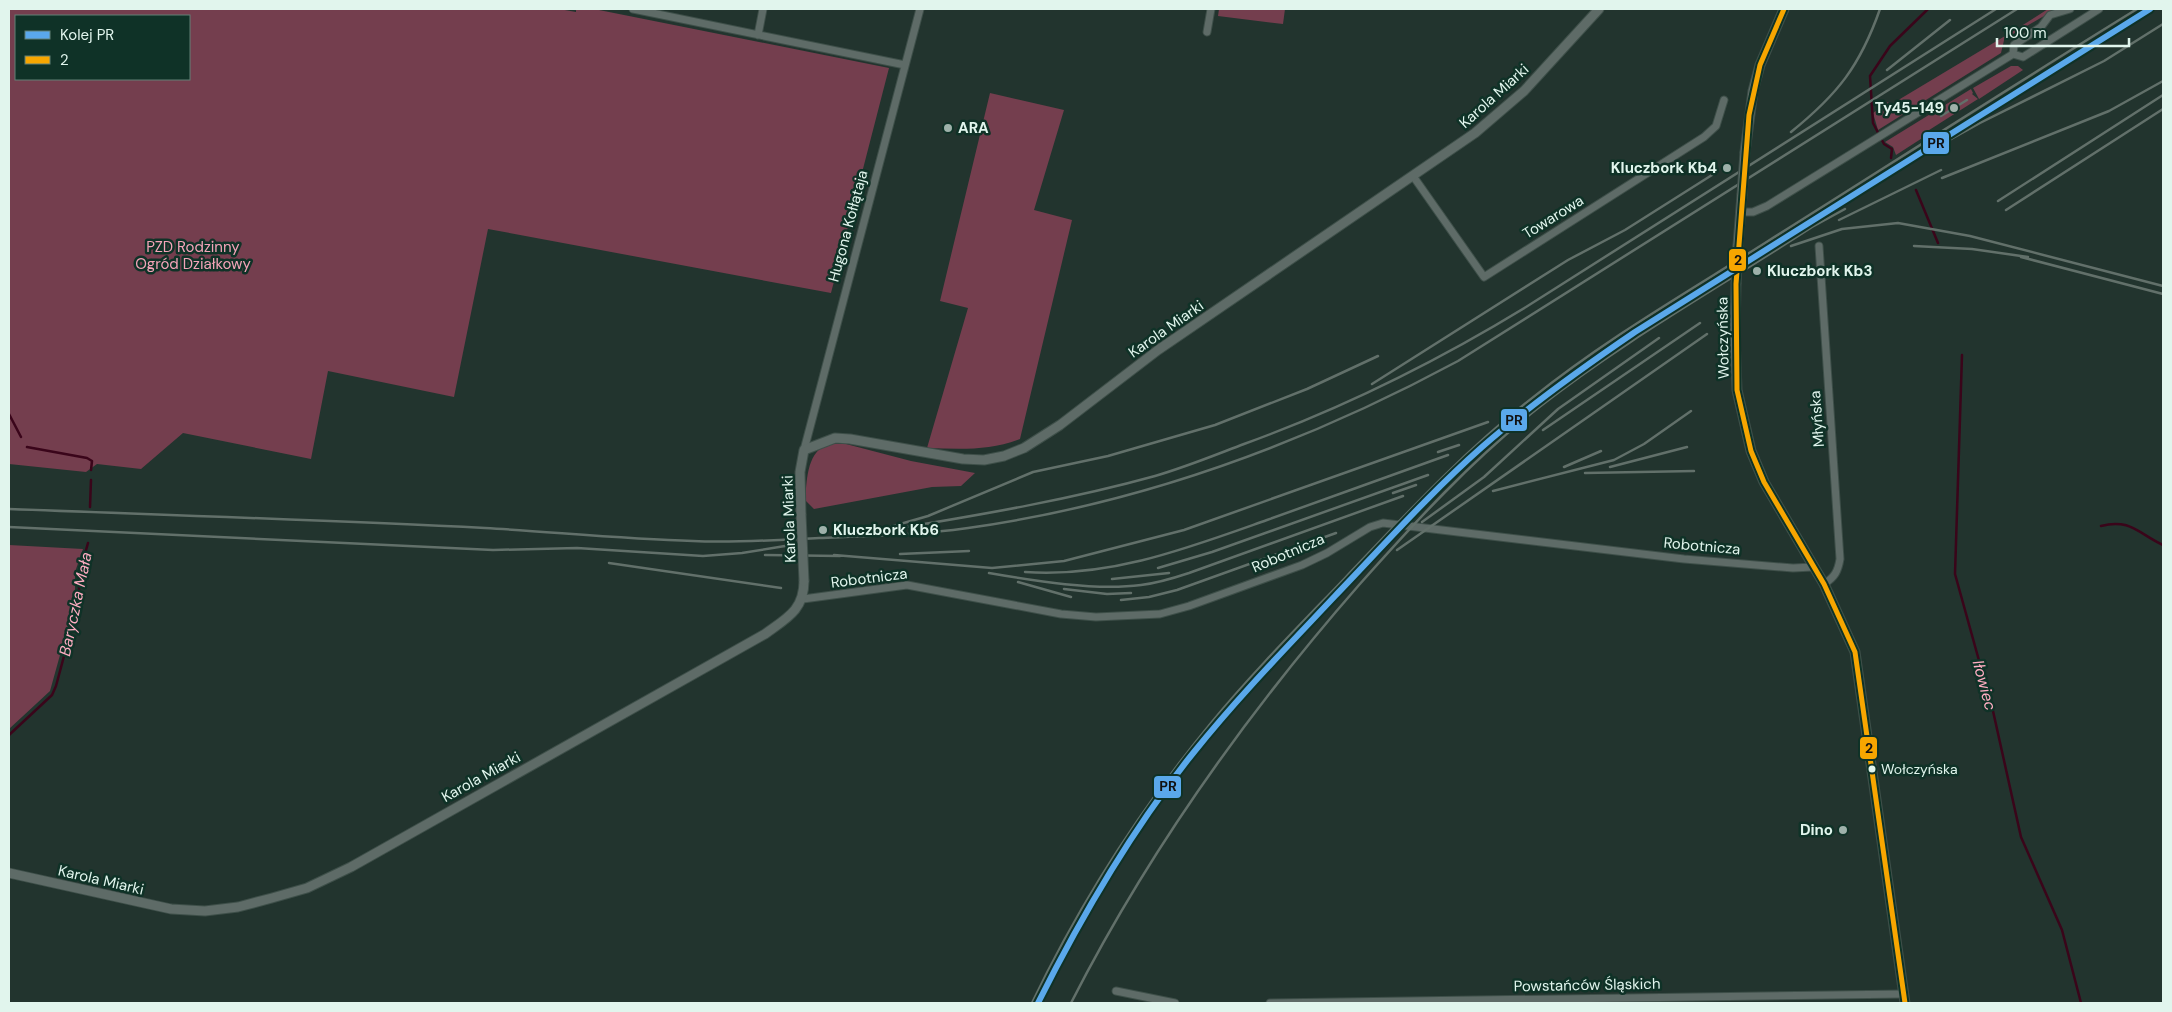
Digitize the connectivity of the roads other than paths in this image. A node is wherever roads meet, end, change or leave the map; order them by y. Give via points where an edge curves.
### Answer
1 (633, 9) edge
2 (763, 9) edge
3 (920, 9) edge
4 (1211, 9) edge
5 (1599, 9) edge
6 (1784, 9) edge
7 (2070, 9) edge
8 (2099, 9) edge
9 (649, 10) edge
10 (1207, 32) dead end
11 (758, 34) junction
12 (2013, 54) junction
13 (905, 65) junction
14 (1724, 100) dead end
15 (1413, 176) junction
16 (1740, 212) junction
17 (1819, 246) dead end
18 (804, 450) junction
19 (1813, 567) junction
20 (1824, 584) junction
21 (803, 599) junction
22 (9, 873) edge
23 (1116, 991) dead end
24 (1904, 994) junction
25 (1563, 1001) edge
26 (1175, 1003) edge
27 (1270, 1003) edge
28 (1905, 1003) edge

1 - 9 street
2 - 11 street
3 - 13 street, Hugona Kołłątaja
4 - 10 street
5 - 15 street, Karola Miarki via 1524,91 1475,134
6 - 16 street, Wołczyńska, bridge via 1757,74 1751,99
7 - 12 street via 2050,15 2041,28 2014,45
8 - 12 street via 2023,57
9 - 11 street
11 - 13 street
12 - 16 street via 1763,208
13 - 18 street, Hugona Kołłątaja
14 - 15 street, Towarowa via 1716,126 1704,137 1484,277
15 - 18 street, Karola Miarki via 1158,350 1060,425 1024,448 984,460 835,438
16 - 19 street, Wołczyńska, bridge via 1735,358 1743,422 1764,482
17 - 20 street, Młyńska via 1840,559 1838,571
18 - 21 street, Karola Miarki, bridge via 800,472
19 - 20 street, Wołczyńska
19 - 21 street, Robotnicza via 1684,559 1383,523 1370,527 1328,554 1302,566 1160,614 1129,617 1061,614 907,585
20 - 24 street, Wołczyńska via 1855,652
21 - 22 street, Karola Miarki via 794,613 765,634 351,867 307,888 238,907 171,909
23 - 26 street
24 - 25 street, Powstańców Śląskich
24 - 28 street, Wołczyńska
25 - 27 street, Powstańców Śląskich

